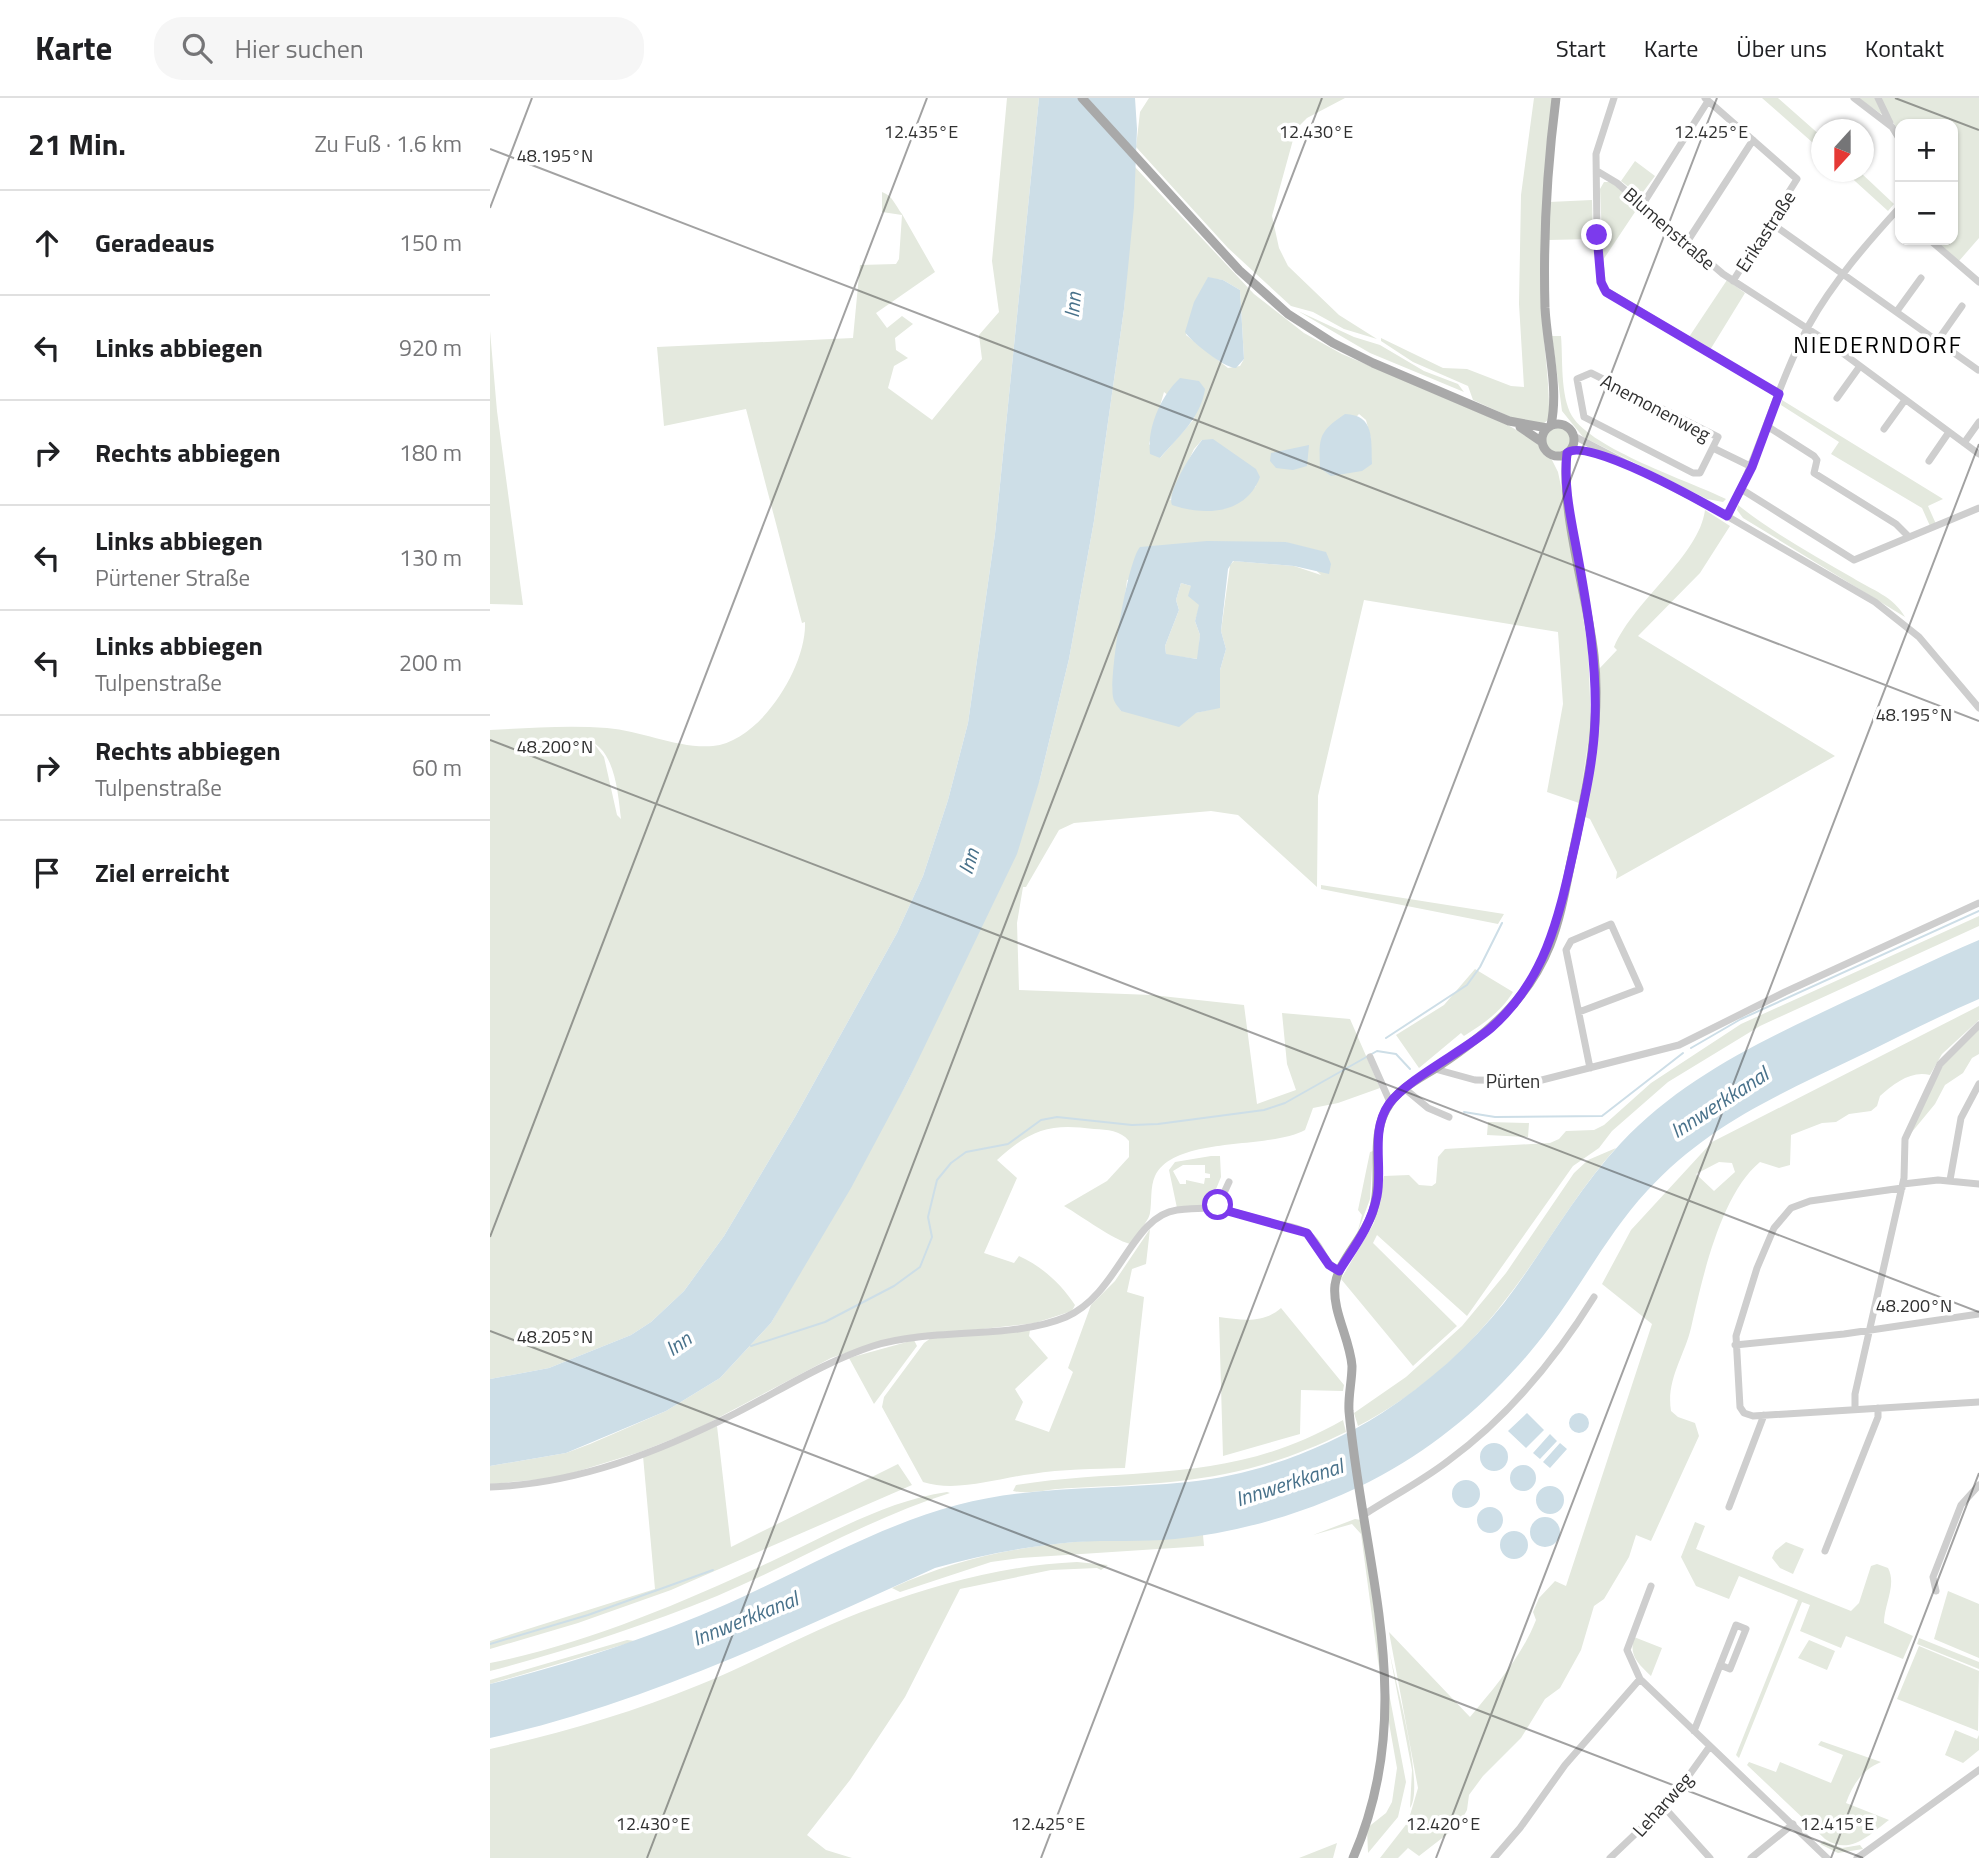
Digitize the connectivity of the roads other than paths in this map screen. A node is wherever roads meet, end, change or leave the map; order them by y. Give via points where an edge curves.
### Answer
1 (1082, 98) edge
2 (1556, 98) edge
3 (1614, 98) edge
4 (1854, 98) edge
5 (1878, 98) edge
6 (1707, 99) edge
7 (1892, 127) junction
8 (1895, 132) edge
9 (1753, 140) junction
10 (1597, 171) junction
11 (1643, 205) junction
12 (1895, 215) edge
13 (1771, 223) junction
14 (1687, 242) junction
15 (1936, 245) edge
16 (1844, 273) junction
17 (1921, 278) dead end
18 (1733, 281) junction
19 (1979, 282) edge
20 (1962, 306) dead end
21 (1897, 311) junction
22 (1807, 328) junction
23 (1938, 340) junction
24 (1860, 366) junction
25 (1979, 370) edge
26 (1779, 394) junction
27 (1553, 396) junction
28 (1837, 398) dead end
29 (1905, 400) junction
30 (1509, 421) junction
31 (1979, 422) edge
32 (1562, 424) junction
33 (1767, 426) junction
34 (1549, 427) junction
35 (1884, 429) dead end
36 (1949, 432) junction
37 (1574, 436) junction
38 (1542, 442) junction
39 (1964, 443) junction
40 (1713, 447) junction
41 (1569, 451) junction
42 (1551, 454) junction
43 (1979, 454) edge
44 (1606, 455) junction
45 (1929, 461) dead end
46 (1752, 467) junction
47 (1566, 485) junction
48 (1741, 489) junction
49 (1979, 508) edge
50 (1727, 516) junction
51 (1908, 536) junction
52 (1979, 708) edge
53 (1979, 903) edge
54 (1579, 1012) junction
55 (1979, 1025) edge
56 (1370, 1057) dead end
57 (1590, 1068) junction
58 (1435, 1069) junction
59 (1979, 1084) edge
60 (1404, 1088) junction
61 (1390, 1102) junction
62 (1449, 1116) dead end
63 (1950, 1180) junction
64 (1229, 1182) dead end
65 (1979, 1184) edge
66 (1902, 1186) junction
67 (1217, 1208) junction
68 (1339, 1271) junction
69 (1594, 1297) dead end
70 (1979, 1314) edge
71 (1871, 1328) junction
72 (1735, 1345) junction
73 (1979, 1402) edge
74 (1878, 1408) junction
75 (1855, 1409) junction
76 (1764, 1415) junction
77 (1979, 1485) edge
78 (490, 1487) edge
79 (1729, 1507) dead end
80 (1367, 1510) junction
81 (1825, 1551) dead end
82 (1651, 1586) dead end
83 (1937, 1591) dead end
84 (1720, 1665) junction
85 (1640, 1679) junction
86 (1694, 1731) junction
87 (1710, 1746) junction
88 (1979, 1770) edge
89 (1664, 1807) junction
90 (1793, 1824) junction
91 (1826, 1856) edge
92 (1353, 1858) edge
93 (1494, 1858) edge
94 (1610, 1858) edge
95 (1710, 1858) edge
96 (1751, 1858) edge
97 (1838, 1858) edge
98 (1857, 1858) edge

1 - 30 main road via 1239,271 1280,307 1316,333 1373,363
2 - 27 main road via 1545,238 1545,309
3 - 10 street via 1596,154
4 - 7 street
5 - 7 street
6 - 9 street
6 - 11 street
7 - 8 street
9 - 13 street, Erikastraße via 1798,181
9 - 14 street
10 - 11 street, Blumenstraße
10 - 26 street via 1603,289
11 - 14 street, Blumenstraße
12 - 16 street
13 - 16 street
13 - 18 street, Erikastraße
14 - 18 street, Blumenstraße
15 - 19 street
16 - 21 street
16 - 22 street
17 - 21 street
18 - 22 street, Blumenstraße
20 - 23 street
21 - 23 street
22 - 24 street, Blumenstraße
22 - 26 street
23 - 25 street
24 - 28 street
24 - 29 street, Blumenstraße
26 - 33 street
27 - 32 main road
27 - 34 main road
29 - 35 street
29 - 36 street, Blumenstraße
30 - 34 main road
30 - 38 main road
31 - 39 street
32 - 34 main road
32 - 37 main road
33 - 46 street
33 - 51 street via 1814,456 1814,473
34 - 38 main road
36 - 39 street, Blumenstraße
36 - 45 street
37 - 41 main road
37 - 44 street
38 - 42 main road
39 - 43 street, Blumenstraße
40 - 40 street, Anemonenweg via 1718,438 1714,434 1591,373 1577,377 1582,414 1587,419 1696,474
40 - 46 street, Anemonenweg
41 - 42 main road
41 - 44 street
41 - 47 main road
42 - 47 main road
44 - 50 street
46 - 48 street
47 - 58 main road via 1593,645 1596,690 1586,790 1562,904 1545,956 1518,1000 1490,1029
48 - 50 street
48 - 51 street via 1852,560
49 - 51 street
50 - 52 street via 1890,612 1932,650
53 - 57 street, Pürten via 1679,1045
54 - 54 street via 1567,947 1611,924 1640,989
54 - 57 street
55 - 66 street via 1940,1064 1906,1136
56 - 61 street
57 - 58 street, Pürten via 1522,1082 1466,1078
58 - 60 main road
59 - 63 street via 1961,1118
60 - 61 main road
60 - 62 street via 1428,1108
61 - 68 main road via 1378,1132 1373,1210
63 - 65 street
63 - 66 street
64 - 67 street
66 - 71 street
66 - 72 street via 1810,1201 1787,1212 1762,1252
67 - 68 street via 1307,1233 1329,1265
67 - 78 street via 1167,1212 1154,1218 1107,1286 1066,1317 1023,1327 922,1335 875,1346 847,1355 701,1430 645,1453 575,1477
68 - 80 main road via 1335,1300 1351,1360 1349,1413
69 - 80 street via 1542,1370 1494,1422 1445,1464
70 - 71 street
71 - 72 street
71 - 75 street
72 - 76 street via 1740,1407 1744,1413
73 - 74 street
74 - 75 street
74 - 81 street
75 - 76 street
76 - 79 street
77 - 83 street via 1967,1495 1933,1577
80 - 92 main road via 1386,1716 1381,1774
82 - 85 street via 1626,1650
84 - 84 street via 1730,1669 1746,1629 1737,1625
84 - 86 street
85 - 86 street
85 - 93 street via 1565,1765
86 - 87 street
87 - 89 street, Leharweg
87 - 90 street
88 - 98 street
89 - 94 street, Leharweg
89 - 95 street
90 - 91 street
90 - 96 street
91 - 97 street

